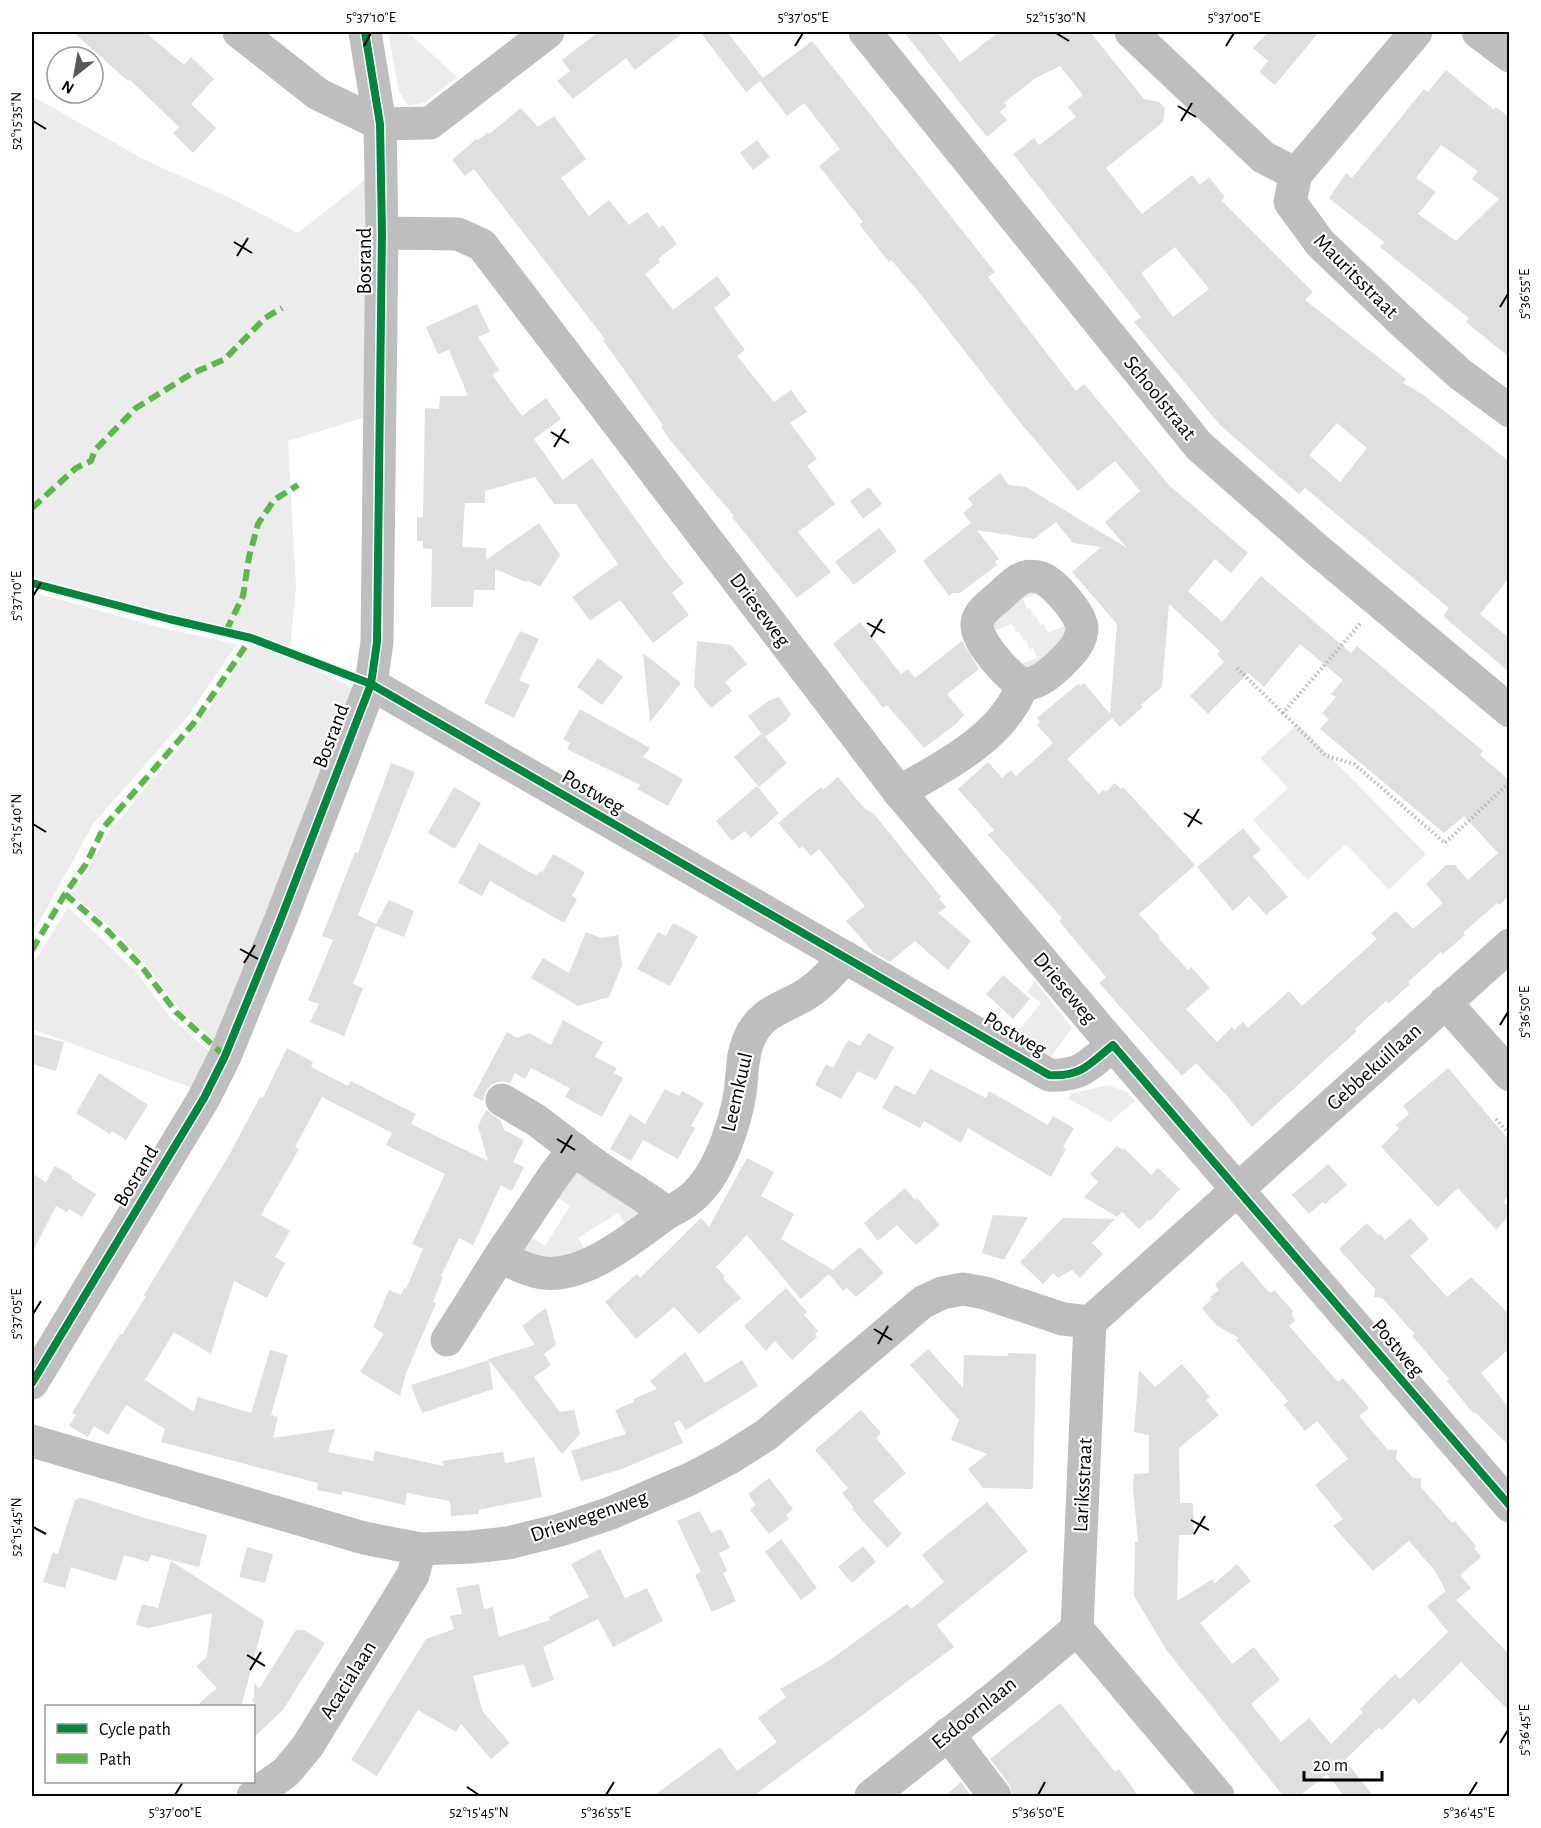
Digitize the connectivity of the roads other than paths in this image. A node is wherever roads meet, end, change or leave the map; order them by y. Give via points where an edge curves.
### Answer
1 (239, 32) edge
2 (365, 32) edge
3 (548, 32) edge
4 (866, 32) edge
5 (1131, 32) edge
6 (1416, 32) edge
7 (1478, 32) edge
8 (1509, 56) edge
9 (380, 124) junction
10 (1296, 174) junction
11 (382, 233) junction
12 (1509, 411) edge
13 (370, 684) junction
14 (1022, 684) dead end
15 (1509, 711) edge
16 (899, 792) junction
17 (1509, 945) edge
18 (845, 957) junction
19 (1445, 1002) junction
20 (1113, 1045) junction
21 (1509, 1075) edge
22 (502, 1100) dead end
23 (574, 1149) junction
24 (1239, 1189) junction
25 (667, 1213) junction
26 (500, 1256) junction
27 (1090, 1322) junction
28 (447, 1340) dead end
29 (32, 1383) edge
30 (32, 1441) edge
31 (1509, 1506) edge
32 (420, 1548) junction
33 (1077, 1629) junction
34 (948, 1734) junction
35 (253, 1797) edge
36 (871, 1797) edge
37 (995, 1797) edge
38 (1218, 1797) edge

1 - 9 street via 318,94
2 - 9 street, Bosrand
3 - 9 street via 430,123
4 - 15 street, Schoolstraat via 1199,446
5 - 10 street via 1263,157
6 - 10 street
7 - 8 street
9 - 11 street, Bosrand
10 - 12 street, Mauritsstraat via 1290,202 1320,243 1452,367
11 - 13 street, Bosrand via 376,642
11 - 16 street, Drieseweg via 458,234 482,245
13 - 18 street, Postweg
13 - 29 street, Bosrand via 225,1056 204,1098
14 - 16 street via 1013,705 972,748
16 - 20 street, Drieseweg
17 - 19 street, Gebbekuillaan
18 - 20 street, Postweg via 1049,1075 1066,1076 1081,1071
18 - 25 street, Leemkuul via 805,995 761,1019 742,1058 737,1107 715,1166 695,1195
19 - 21 street
19 - 24 street, Gebbekuillaan
20 - 24 street, Postweg
22 - 23 street
23 - 25 street
23 - 26 street
24 - 27 street
24 - 31 street, Postweg
25 - 26 street, Leemkuul via 608,1254 570,1271 540,1273
26 - 28 street
27 - 32 street, Driewegenweg via 1063,1319 985,1293 963,1289 942,1293 922,1302 766,1435 690,1479 560,1530 471,1547
27 - 33 street, Lariksstraat
30 - 32 street, Driewegenweg via 364,1538
32 - 35 street, Acacialaan via 413,1575 307,1747 286,1772
33 - 34 street, Esdoornlaan
33 - 38 street
34 - 36 street, Esdoornlaan
34 - 37 street

